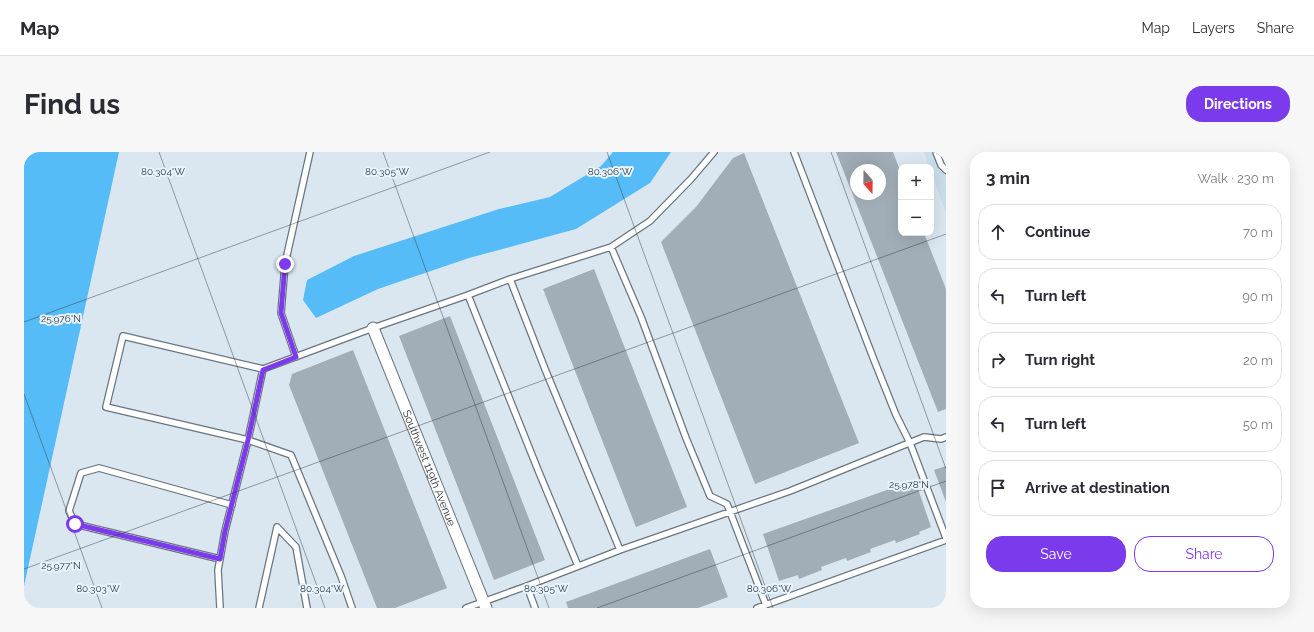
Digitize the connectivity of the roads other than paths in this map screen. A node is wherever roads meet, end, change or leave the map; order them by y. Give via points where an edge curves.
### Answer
1 (310, 152) edge
2 (714, 152) edge
3 (794, 152) edge
4 (936, 152) edge
5 (946, 170) edge
6 (611, 247) junction
7 (510, 279) junction
8 (468, 295) junction
9 (373, 328) junction
10 (296, 357) junction
11 (263, 370) junction
12 (946, 437) edge
13 (248, 440) junction
14 (910, 444) junction
15 (232, 505) junction
16 (730, 512) junction
17 (946, 539) edge
18 (620, 550) junction
19 (220, 559) junction
20 (578, 566) junction
21 (527, 586) junction
22 (485, 605) edge
23 (766, 605) junction
24 (220, 608) edge
25 (259, 608) edge
26 (307, 608) edge
27 (352, 608) edge
28 (466, 608) edge
29 (535, 608) edge
30 (756, 608) edge

1 - 10 lane via 285,264 281,313
2 - 6 lane via 650,221
3 - 14 lane via 896,415
4 - 5 lane
6 - 7 lane
6 - 16 lane via 641,317 710,496 727,504
7 - 8 lane
7 - 18 lane
8 - 9 lane
8 - 20 lane
9 - 10 lane
9 - 22 street, Southwest 119th Avenue
10 - 11 lane
11 - 13 lane
11 - 13 lane via 123,336 106,407
12 - 14 lane via 924,437
13 - 15 lane
13 - 27 lane via 291,455 342,576
14 - 16 lane
14 - 17 lane
15 - 19 lane
15 - 19 lane via 100,468 81,473 70,511 75,524
16 - 18 lane
16 - 23 lane
17 - 23 lane
18 - 20 lane
19 - 24 lane
20 - 21 lane
21 - 22 lane
21 - 29 lane
22 - 28 lane
23 - 30 lane
25 - 26 lane via 277,527 296,547

